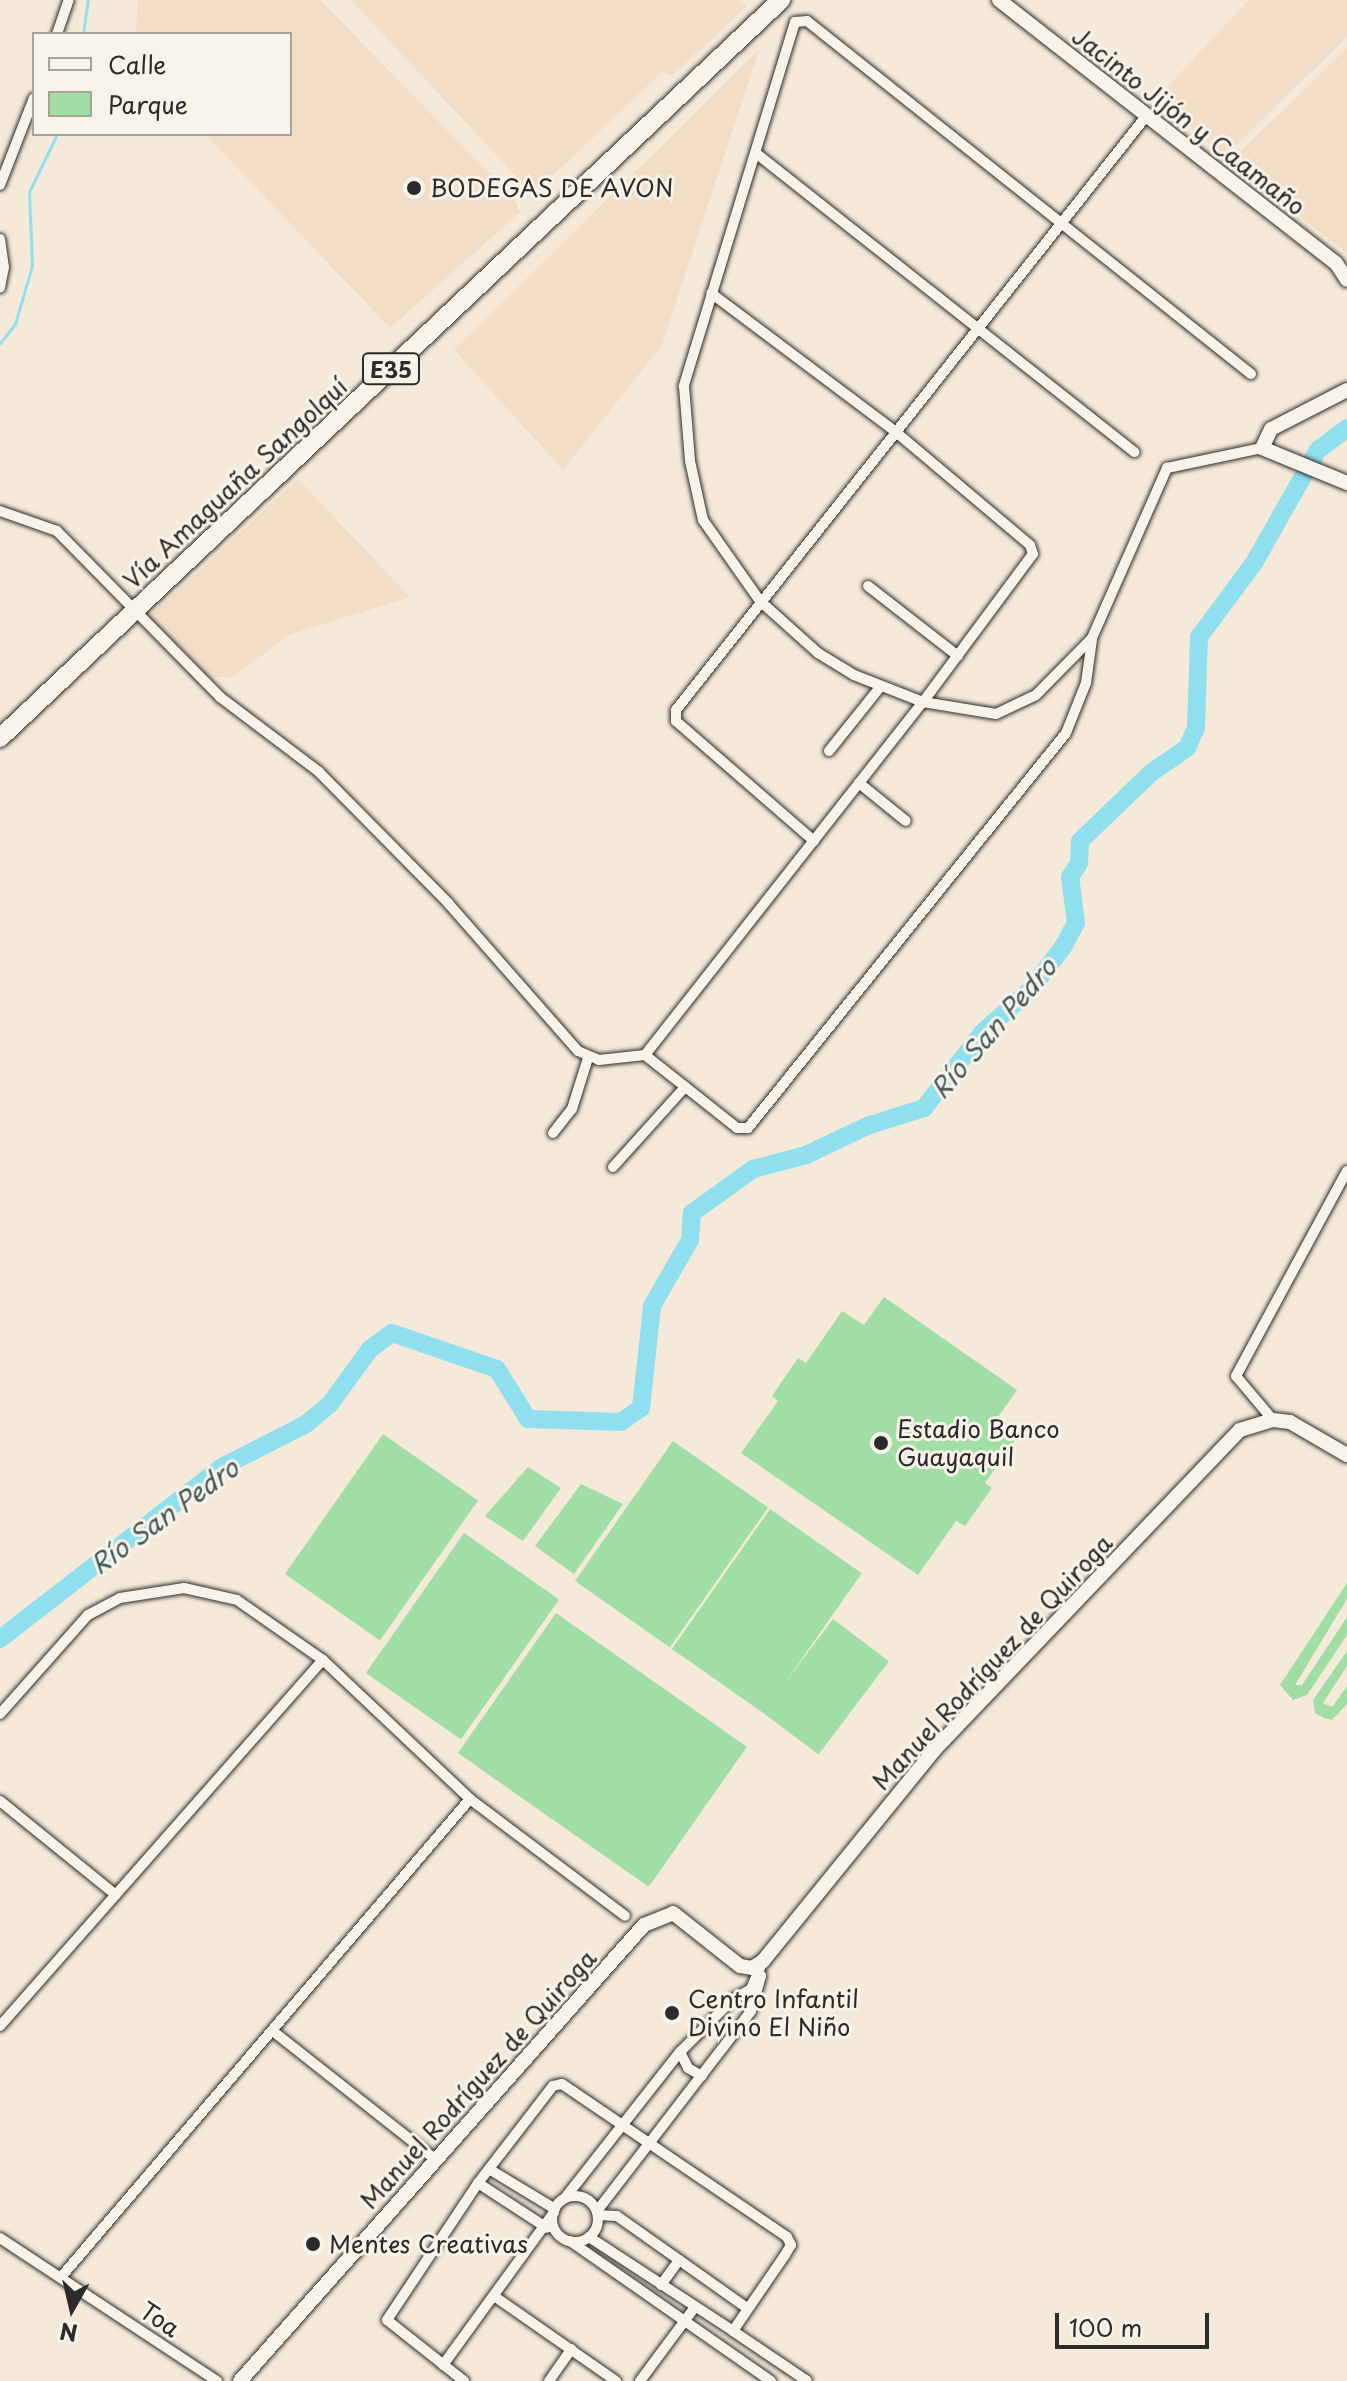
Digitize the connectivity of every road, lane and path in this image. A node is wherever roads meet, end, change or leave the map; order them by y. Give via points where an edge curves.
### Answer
1 (69, 0) edge
2 (781, 0) edge
3 (999, 0) edge
4 (58, 32) edge
5 (32, 103) edge
6 (1147, 115) junction
7 (757, 154) junction
8 (1, 178) edge
9 (1063, 225) junction
10 (0, 239) edge
11 (1347, 280) edge
12 (0, 288) edge
13 (711, 293) junction
14 (978, 326) junction
15 (1251, 374) dead end
16 (1347, 390) edge
17 (896, 432) junction
18 (1267, 451) junction
19 (1135, 452) dead end
20 (1345, 482) edge
21 (0, 511) edge
22 (868, 586) dead end
23 (760, 601) junction
24 (134, 611) junction
25 (1092, 638) junction
26 (958, 656) junction
27 (881, 686) junction
28 (923, 702) junction
29 (0, 738) edge
30 (829, 751) dead end
31 (859, 783) junction
32 (906, 821) dead end
33 (814, 841) junction
34 (645, 1055) junction
35 (588, 1058) junction
36 (685, 1087) junction
37 (553, 1133) dead end
38 (613, 1167) dead end
39 (1347, 1171) edge
40 (1273, 1420) junction
41 (1347, 1455) edge
42 (323, 1660) junction
43 (0, 1714) edge
44 (470, 1799) junction
45 (0, 1801) edge
46 (116, 1895) junction
47 (625, 1916) dead end
48 (763, 1961) junction
49 (0, 2026) edge
50 (274, 2032) junction
51 (680, 2052) junction
52 (702, 2076) junction
53 (622, 2122) junction
54 (650, 2145) junction
55 (436, 2160) junction
56 (489, 2169) junction
57 (478, 2183) junction
58 (565, 2198) junction
59 (554, 2210) junction
60 (598, 2213) junction
61 (543, 2226) junction
62 (557, 2232) junction
63 (589, 2237) junction
64 (0, 2238) edge
65 (570, 2241) junction
66 (679, 2260) junction
67 (61, 2277) junction
68 (661, 2285) junction
69 (494, 2296) junction
70 (695, 2307) junction
71 (747, 2308) junction
72 (682, 2321) junction
73 (733, 2331) junction
74 (752, 2344) junction
75 (571, 2349) junction
76 (741, 2361) junction
77 (443, 2365) junction
78 (217, 2381) edge
79 (240, 2381) edge
80 (464, 2381) edge
81 (549, 2381) edge
82 (616, 2381) edge
83 (640, 2381) edge
84 (771, 2381) edge
85 (807, 2381) edge

1 - 4 street
2 - 24 highway, Vía Amaguaña Sangolquí / E35
3 - 6 street, Jacinto Jijón y Caamaño
5 - 8 street
6 - 9 street
6 - 11 street, Jacinto Jijón y Caamaño via 1336,263
7 - 9 street via 792,26 801,19
7 - 13 street
7 - 14 street
9 - 14 street
9 - 15 street
10 - 12 street
13 - 17 street
13 - 23 street via 684,386 690,461 703,520
14 - 17 street
14 - 19 street
16 - 18 street via 1271,429
17 - 23 street
17 - 26 street via 1030,545 1028,564
18 - 20 street
18 - 25 street via 1167,468 1161,474
21 - 24 street via 57,531
22 - 26 street
23 - 27 street via 818,653
23 - 33 street via 674,715
24 - 29 highway, Vía Amaguaña Sangolquí / E35
24 - 35 street via 220,697 319,772
25 - 28 street via 1056,679 1020,705 996,714
25 - 36 street via 1086,683 1066,733 748,1128 737,1128
26 - 28 street
27 - 28 street
27 - 30 street
28 - 31 street
31 - 32 street
31 - 33 street
33 - 34 street
34 - 35 street
34 - 36 street
35 - 37 street via 572,1109
36 - 38 street
39 - 40 street via 1236,1376
40 - 41 street via 1309,1430
40 - 48 street, Manuel Rodríguez de Quiroga via 1240,1430 935,1749
42 - 43 street via 237,1600 184,1588 154,1591 120,1598 88,1615
42 - 44 street
42 - 46 street
44 - 47 street
44 - 50 street
45 - 46 street
46 - 49 street
48 - 51 street via 751,1989 733,1999
48 - 52 street via 751,2011
48 - 55 street, Manuel Rodríguez de Quiroga via 752,1968 740,1966 673,1913 654,1919
50 - 55 street
50 - 67 street
51 - 52 street via 688,2068
51 - 53 street
52 - 54 street
53 - 54 street
53 - 56 street via 557,2084
53 - 58 street
54 - 60 street
54 - 71 street via 791,2243
55 - 79 street, Manuel Rodríguez de Quiroga
56 - 57 street
56 - 59 street
57 - 61 street
57 - 77 street via 387,2320
58 - 59 street
58 - 60 street via 584,2198
59 - 61 street
59 - 62 street
60 - 63 street
60 - 66 street via 617,2216
61 - 62 street
61 - 69 street
62 - 65 street
63 - 65 street
63 - 68 street
64 - 67 street, Toa
65 - 72 street
66 - 68 street
66 - 71 street
67 - 78 street, Toa
68 - 70 street
69 - 75 street
69 - 77 street
70 - 72 street
70 - 73 street
71 - 73 street
72 - 76 street
72 - 83 street
73 - 74 street
74 - 76 street
74 - 85 street
75 - 81 street
75 - 82 street
76 - 84 street
77 - 80 street

